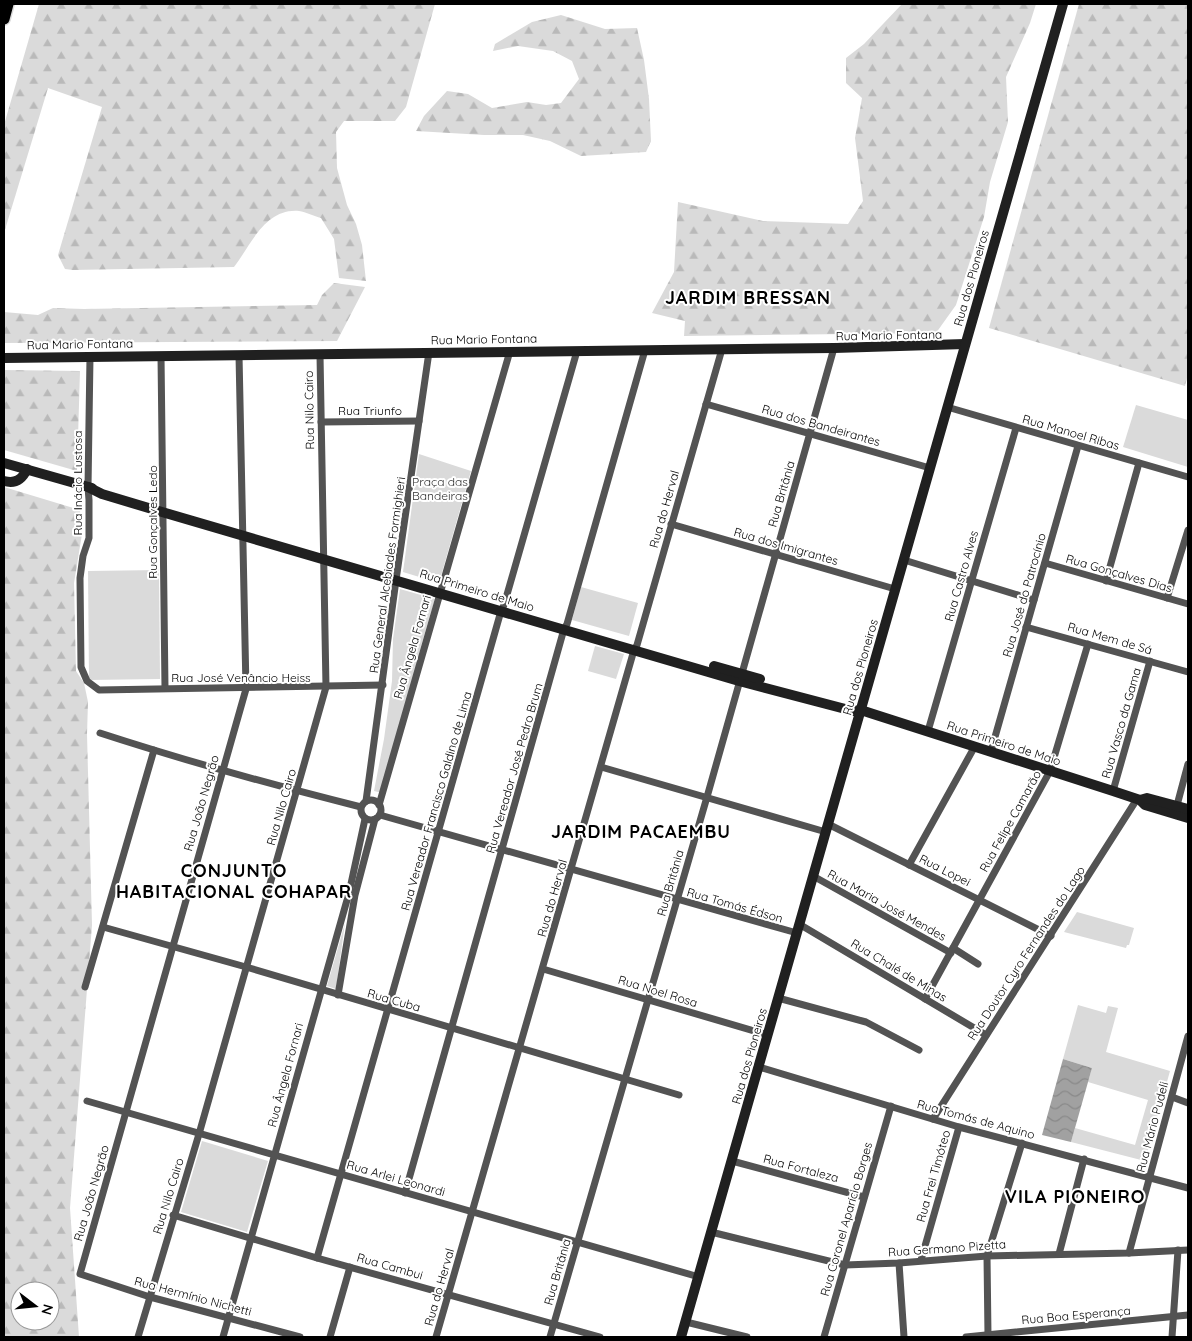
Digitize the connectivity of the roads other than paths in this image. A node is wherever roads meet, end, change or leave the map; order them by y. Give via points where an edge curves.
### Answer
1 (8, 4) edge
2 (1063, 4) edge
3 (4, 19) edge
4 (965, 344) junction
5 (834, 348) junction
6 (722, 349) junction
7 (577, 350) junction
8 (645, 350) junction
9 (510, 351) junction
10 (429, 352) junction
11 (239, 355) junction
12 (320, 355) junction
13 (161, 356) junction
14 (90, 357) junction
15 (4, 358) edge
16 (706, 404) junction
17 (947, 407) junction
18 (419, 421) junction
19 (321, 422) junction
20 (1016, 428) junction
21 (810, 434) junction
22 (1078, 446) junction
23 (4, 463) edge
24 (1139, 463) junction
25 (930, 468) junction
26 (26, 469) junction
27 (1188, 477) edge
28 (4, 481) edge
29 (88, 487) junction
30 (163, 510) junction
31 (671, 524) junction
32 (1188, 530) edge
33 (242, 532) junction
34 (323, 555) junction
35 (775, 555) junction
36 (904, 560) junction
37 (1044, 563) junction
38 (397, 577) junction
39 (971, 581) junction
40 (1106, 581) junction
41 (441, 589) junction
42 (895, 589) junction
43 (1168, 598) junction
44 (1034, 600) junction
45 (1188, 604) edge
46 (503, 608) junction
47 (565, 626) junction
48 (1026, 626) junction
49 (1088, 644) junction
50 (635, 647) junction
51 (1150, 661) junction
52 (1188, 672) edge
53 (740, 677) junction
54 (383, 685) junction
55 (326, 687) junction
56 (165, 688) junction
57 (246, 688) junction
58 (99, 690) joint
59 (861, 710) junction
60 (928, 731) junction
61 (100, 733) dead end
62 (975, 746) junction
63 (154, 750) junction
64 (991, 751) junction
65 (1188, 764) edge
66 (601, 767) junction
67 (222, 770) junction
68 (1050, 771) junction
69 (297, 791) junction
70 (1113, 791) junction
71 (707, 798) junction
72 (1138, 799) junction
73 (364, 804) junction
74 (379, 805) junction
75 (1175, 809) junction
76 (1188, 809) edge
77 (377, 817) junction
78 (1188, 818) edge
79 (365, 819) junction
80 (827, 828) junction
81 (439, 833) junction
82 (502, 851) junction
83 (909, 865) junction
84 (571, 870) junction
85 (813, 876) junction
86 (352, 894) junction
87 (677, 900) junction
88 (980, 900) junction
89 (103, 927) junction
90 (798, 929) junction
91 (1051, 936) junction
92 (171, 947) junction
93 (952, 951) junction
94 (978, 964) dead end
95 (246, 967) junction
96 (543, 968) junction
97 (85, 987) dead end
98 (321, 989) junction
99 (338, 995) junction
100 (778, 998) junction
101 (925, 999) junction
102 (648, 1000) junction
103 (388, 1009) junction
104 (452, 1028) junction
105 (768, 1035) junction
106 (986, 1035) junction
107 (1188, 1036) edge
108 (520, 1048) junction
109 (920, 1050) dead end
110 (758, 1067) junction
111 (624, 1079) junction
112 (679, 1095) dead end
113 (1172, 1097) junction
114 (87, 1101) dead end
115 (1188, 1102) edge
116 (890, 1106) junction
117 (125, 1112) junction
118 (933, 1119) junction
119 (959, 1127) junction
120 (199, 1134) junction
121 (1022, 1143) junction
122 (275, 1156) junction
123 (1084, 1159) junction
124 (732, 1161) junction
125 (341, 1174) junction
126 (1150, 1177) junction
127 (1188, 1188) edge
128 (405, 1193) junction
129 (864, 1197) junction
130 (472, 1212) junction
131 (173, 1215) junction
132 (711, 1232) junction
133 (251, 1238) junction
134 (578, 1242) junction
135 (1178, 1250) junction
136 (1188, 1250) edge
137 (1129, 1253) junction
138 (1059, 1254) junction
139 (986, 1256) junction
140 (317, 1258) junction
141 (921, 1260) junction
142 (899, 1263) junction
143 (845, 1265) junction
144 (350, 1267) junction
145 (80, 1274) joint
146 (699, 1276) junction
147 (449, 1294) junction
148 (150, 1297) junction
149 (1188, 1315) edge
150 (229, 1317) junction
151 (1174, 1317) junction
152 (686, 1322) junction
153 (554, 1324) junction
154 (988, 1335) junction
155 (1007, 1335) edge
156 (138, 1337) edge
157 (224, 1337) edge
158 (300, 1337) edge
159 (330, 1337) edge
160 (436, 1337) edge
161 (550, 1337) edge
162 (600, 1337) edge
163 (681, 1337) edge
164 (747, 1337) edge
165 (824, 1337) edge
166 (904, 1337) edge
167 (966, 1337) edge
168 (1172, 1337) edge

1 - 3 main road
2 - 4 main road, Rua dos Pioneiros
4 - 5 main road, Rua Mario Fontana
4 - 17 main road, Rua dos Pioneiros
5 - 6 main road, Rua Mario Fontana
5 - 21 street, Rua Britânia
6 - 8 main road, Rua Mario Fontana
6 - 16 street, Rua do Herval
7 - 8 main road, Rua Mario Fontana
7 - 9 main road, Rua Mario Fontana
7 - 46 street, Rua Vereador Francisco Galdino de Lima
8 - 47 street, Rua Vereador José Pedro Brum
9 - 10 main road, Rua Mario Fontana
9 - 41 street, Rua Ângela Fornari
10 - 12 main road, Rua Mario Fontana
10 - 18 street, Rua General Alcebiades Formighieri
11 - 12 main road, Rua Mario Fontana
11 - 13 main road, Rua Mario Fontana
11 - 33 street, Rua João Negrão
12 - 19 street, Rua Nilo Cairo
13 - 14 main road, Rua Mario Fontana
13 - 30 street, Rua Gonçalves Ledo
14 - 15 main road, Rua Mario Fontana
14 - 29 street, Rua Inácio Lustosa
16 - 21 street, Rua dos Bandeirantes
16 - 31 street, Rua do Herval
17 - 20 street, Rua Manoel Ribas
17 - 25 main road, Rua dos Pioneiros
18 - 19 street, Rua Triunfo
18 - 38 street, Rua General Alcebiades Formighieri
19 - 34 street, Rua Nilo Cairo
20 - 22 street, Rua Manoel Ribas
20 - 39 street, Rua Castro Alves
21 - 25 street, Rua dos Bandeirantes
21 - 35 street, Rua Britânia
22 - 24 street, Rua Manoel Ribas
22 - 37 street, Rua José do Patrocínio
23 - 26 main road, Rua Primeiro de Maio
24 - 27 street, Rua Manoel Ribas
24 - 40 street
25 - 36 main road, Rua dos Pioneiros
26 - 28 main road via 18,481
26 - 29 main road, Rua Primeiro de Maio
29 - 30 main road, Rua Primeiro de Maio via 102,494
29 - 58 street, Rua Inácio Lustosa via 89,538 80,578 81,667 87,680
30 - 33 main road, Rua Primeiro de Maio
30 - 56 street, Rua Gonçalves Ledo
31 - 35 street, Rua dos Imigrantes
31 - 50 street, Rua do Herval
32 - 43 street
33 - 34 main road, Rua Primeiro de Maio
33 - 57 street, Rua João Negrão
34 - 38 main road, Rua Primeiro de Maio
34 - 55 street, Rua Nilo Cairo
35 - 42 street, Rua dos Imigrantes
35 - 53 street, Rua Britânia
36 - 39 street
36 - 42 main road, Rua dos Pioneiros
37 - 40 street, Rua Gonçalves Dias
37 - 44 street, Rua José do Patrocínio
38 - 41 main road, Rua Primeiro de Maio
38 - 54 street, Rua General Alcebiades Formighieri
39 - 44 street
39 - 60 street, Rua Castro Alves
40 - 43 street, Rua Gonçalves Dias
41 - 46 main road, Rua Primeiro de Maio
41 - 74 street, Rua Ângela Fornari
42 - 59 main road, Rua dos Pioneiros
43 - 45 street, Rua Gonçalves Dias
44 - 48 street, Rua José do Patrocínio
46 - 47 main road, Rua Primeiro de Maio
46 - 81 street, Rua Vereador Francisco Galdino de Lima
47 - 50 main road, Rua Primeiro de Maio
47 - 82 street, Rua Vereador José Pedro Brum
48 - 49 street, Rua Mem de Sá
48 - 64 street, Rua José do Patrocínio
49 - 51 street, Rua Mem de Sá
49 - 68 street, Rua Felipe Camarão
50 - 53 main road, Rua Primeiro de Maio
50 - 66 street, Rua do Herval
51 - 52 street, Rua Mem de Sá
51 - 70 street, Rua Vasco da Gama
53 - 59 main road, Rua Primeiro de Maio via 854,711
53 - 71 street, Rua Britânia
54 - 55 street, Rua José Venâncio Heiss
54 - 73 street, Rua General Alcebiades Formighieri
55 - 57 street, Rua José Venâncio Heiss
55 - 69 street, Rua Nilo Cairo
56 - 57 street, Rua José Venâncio Heiss
56 - 58 street, Rua José Venâncio Heiss
57 - 67 street, Rua João Negrão
59 - 60 main road, Rua Primeiro de Maio
59 - 80 main road, Rua dos Pioneiros
60 - 62 main road, Rua Primeiro de Maio
61 - 63 street
62 - 64 main road, Rua Primeiro de Maio
62 - 83 street
63 - 67 street
63 - 89 street
64 - 68 main road, Rua Primeiro de Maio
65 - 75 street
66 - 71 street, Rua Lopei
66 - 84 street, Rua do Herval
67 - 69 street
67 - 92 street, Rua João Negrão
68 - 70 main road, Rua Primeiro de Maio
68 - 88 street, Rua Felipe Camarão
69 - 73 street
69 - 95 street, Rua Nilo Cairo
70 - 72 main road, Rua Primeiro de Maio
71 - 80 street, Rua Lopei
71 - 87 street, Rua Britânia
72 - 75 main road, Rua Primeiro de Maio via 1145,805
72 - 91 street, Rua Doutor Cyro Fernandes do Lago
73 - 74 street via 375,801
73 - 79 street via 361,814
74 - 77 street
75 - 76 main road, Rua Primeiro de Maio
75 - 78 main road, Rua Primeiro de Maio
77 - 79 street
77 - 81 street, Rua Tomás Édson
77 - 86 street, Rua Ângela Fornari
79 - 86 street, Rua Ângela Fornari
80 - 83 street, Rua Lopei
80 - 85 main road, Rua dos Pioneiros
81 - 82 street, Rua Tomás Édson
81 - 103 street, Rua Vereador Francisco Galdino de Lima
82 - 84 street, Rua Tomás Édson
82 - 104 street, Rua Vereador José Pedro Brum
83 - 88 street, Rua Lopei
84 - 87 street, Rua Tomás Édson
84 - 96 street, Rua do Herval
85 - 90 main road, Rua dos Pioneiros
85 - 93 street, Rua Maria José Mendes
86 - 98 street, Rua Ângela Fornari
86 - 99 street, Rua Ângela Fornari
87 - 90 street, Rua Tomás Édson
87 - 102 street, Rua Britânia
88 - 91 street, Rua Lopei
88 - 93 street, Rua Felipe Camarão
89 - 92 street, Rua Cuba
89 - 97 street
90 - 100 main road, Rua dos Pioneiros
90 - 101 street, Rua Chalé de Minas
91 - 106 street, Rua Doutor Cyro Fernandes do Lago
92 - 95 street, Rua Cuba
92 - 117 street, Rua João Negrão
93 - 94 street, Rua Maria José Mendes
93 - 101 street, Rua Felipe Camarão
95 - 98 street, Rua Cuba
95 - 120 street, Rua Nilo Cairo
96 - 102 street, Rua Noel Rosa
96 - 108 street, Rua do Herval
98 - 99 street, Rua Cuba
98 - 122 street, Rua Ângela Fornari
99 - 103 street, Rua Cuba
100 - 105 main road, Rua dos Pioneiros
100 - 109 street via 866,1022
101 - 106 street, Rua Chalé de Minas
102 - 105 street, Rua Noel Rosa
102 - 111 street, Rua Britânia
103 - 104 street, Rua Cuba
103 - 125 street, Rua Vereador Francisco Galdino de Lima
104 - 108 street, Rua Cuba
104 - 128 street, Rua Vereador José Pedro Brum
105 - 110 main road, Rua dos Pioneiros
106 - 118 street, Rua Doutor Cyro Fernandes do Lago
107 - 113 street, Rua Mário Pudeli
108 - 111 street, Rua Cuba
108 - 130 street, Rua do Herval
110 - 116 street, Rua Tomás de Aquino
110 - 124 main road, Rua dos Pioneiros
111 - 112 street, Rua Cuba
111 - 134 street, Rua Britânia
113 - 115 street
113 - 126 street, Rua Mário Pudeli
114 - 117 street, Rua Arlei Leonardi
116 - 118 street, Rua Tomás de Aquino
116 - 129 street, Rua Coronel Aparício Borges
117 - 120 street, Rua Arlei Leonardi
117 - 145 street, Rua João Negrão
118 - 119 street, Rua Tomás de Aquino
119 - 121 street, Rua Tomás de Aquino
119 - 141 street, Rua Frei Timóteo
120 - 122 street, Rua Arlei Leonardi
120 - 131 street, Rua Nilo Cairo
121 - 123 street, Rua Tomás de Aquino
121 - 139 street
122 - 125 street, Rua Arlei Leonardi
122 - 133 street, Rua Ângela Fornari
123 - 126 street, Rua Tomás de Aquino
123 - 138 street
124 - 129 street, Rua Fortaleza
124 - 132 main road, Rua dos Pioneiros
125 - 128 street, Rua Arlei Leonardi
125 - 140 street, Rua Vereador Francisco Galdino de Lima
126 - 127 street, Rua Tomás de Aquino
126 - 137 street, Rua Mário Pudeli
128 - 130 street, Rua Arlei Leonardi
129 - 143 street, Rua Coronel Aparício Borges
130 - 134 street, Rua Arlei Leonardi
130 - 147 street, Rua do Herval
131 - 133 street, Rua Cambui
131 - 148 street, Rua Nilo Cairo
132 - 143 street, Rua Germano Pizetta
132 - 146 main road, Rua dos Pioneiros
133 - 140 street, Rua Cambui
133 - 150 street, Rua Ângela Fornari
134 - 146 street, Rua Arlei Leonardi
134 - 153 street, Rua Britânia
135 - 136 street, Rua Germano Pizetta
135 - 137 street, Rua Germano Pizetta
135 - 151 street
137 - 138 street, Rua Germano Pizetta
138 - 139 street, Rua Germano Pizetta
139 - 141 street, Rua Germano Pizetta
139 - 154 street
140 - 144 street, Rua Cambui
141 - 142 street, Rua Germano Pizetta
142 - 143 street, Rua Germano Pizetta
142 - 166 street
143 - 165 street, Rua Coronel Aparício Borges
144 - 147 street, Rua Cambui
144 - 159 street
145 - 148 street, Rua Hermínio Nichetti
146 - 152 main road, Rua dos Pioneiros
147 - 153 street, Rua Cambui
147 - 160 street, Rua do Herval
148 - 150 street, Rua Hermínio Nichetti
148 - 156 street, Rua Nilo Cairo
149 - 151 street, Rua Boa Esperança
150 - 157 street, Rua Ângela Fornari
150 - 158 street, Rua Hermínio Nichetti
151 - 155 street, Rua Boa Esperança
151 - 168 street
152 - 163 main road, Rua dos Pioneiros
152 - 164 street
153 - 161 street, Rua Britânia
153 - 162 street, Rua Cambui
154 - 155 street, Rua Boa Esperança
154 - 167 street, Rua Boa Esperança

